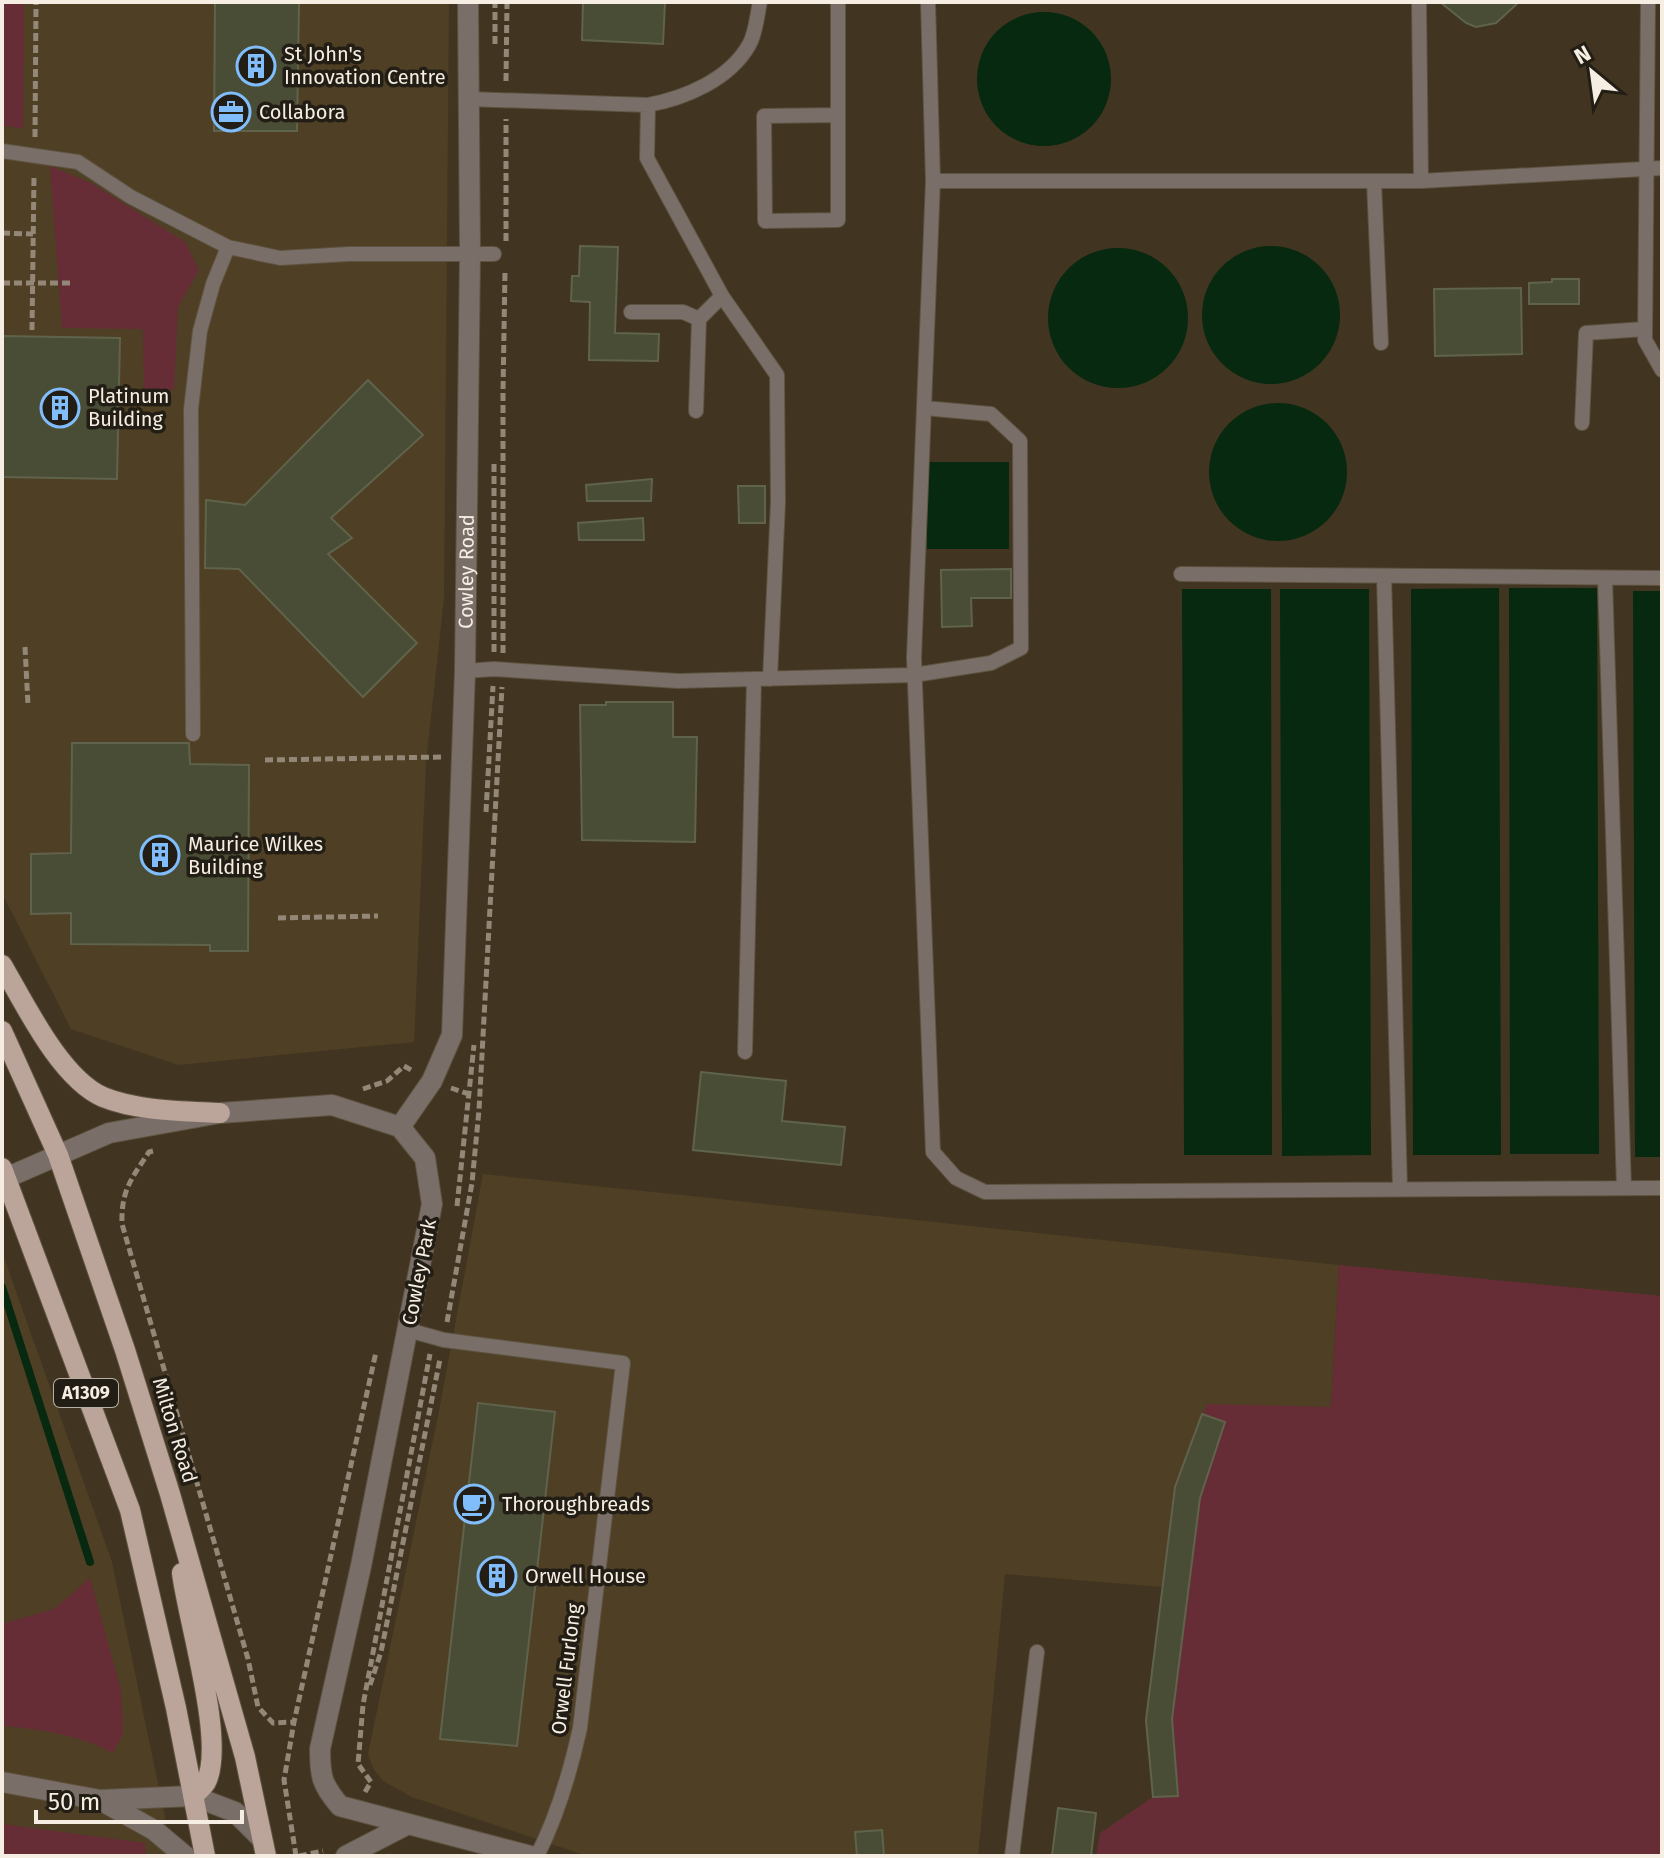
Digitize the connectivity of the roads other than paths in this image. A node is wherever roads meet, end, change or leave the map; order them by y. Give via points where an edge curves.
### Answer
1 (468, 2) edge
2 (760, 2) edge
3 (838, 2) edge
4 (928, 2) edge
5 (1419, 2) edge
6 (1648, 2) edge
7 (468, 99) junction
8 (648, 105) junction
9 (838, 115) junction
10 (2, 151) edge
11 (1655, 168) edge
12 (933, 181) junction
13 (1421, 181) junction
14 (1374, 182) junction
15 (228, 247) junction
16 (470, 254) junction
17 (494, 254) dead end
18 (722, 296) junction
19 (631, 312) dead end
20 (699, 319) junction
21 (1645, 329) junction
22 (1381, 343) dead end
23 (1662, 370) edge
24 (924, 408) junction
25 (696, 411) dead end
26 (1582, 423) dead end
27 (1181, 574) dead end
28 (1384, 576) junction
29 (1605, 578) junction
30 (1662, 578) edge
31 (465, 671) junction
32 (914, 675) junction
33 (762, 679) junction
34 (193, 734) dead end
35 (2, 965) edge
36 (2, 1031) edge
37 (745, 1052) dead end
38 (220, 1113) junction
39 (400, 1127) junction
40 (58, 1155) junction
41 (4, 1173) edge
42 (1624, 1188) junction
43 (1662, 1188) edge
44 (1400, 1189) junction
45 (408, 1330) junction
46 (170, 1494) junction
47 (1037, 1652) dead end
48 (2, 1782) edge
49 (193, 1796) junction
50 (100, 1800) junction
51 (406, 1825) junction
52 (263, 1847) edge
53 (185, 1856) edge
54 (205, 1856) edge
55 (346, 1856) edge
56 (530, 1856) edge
57 (537, 1856) edge
58 (1012, 1856) edge

1 - 7 street, Cowley Road
2 - 8 lane via 750,44 727,71 669,101
3 - 9 lane
4 - 12 lane
5 - 13 lane
6 - 11 lane
7 - 8 lane
7 - 16 street, Cowley Road
8 - 18 lane via 647,158
9 - 9 lane via 838,220 765,221 764,116
10 - 15 lane via 78,162 131,197
11 - 13 lane
11 - 21 lane
12 - 14 lane
12 - 24 lane
13 - 14 lane
14 - 22 lane
15 - 16 lane via 280,258
15 - 34 lane via 200,331 191,409
16 - 17 lane
16 - 31 street, Cowley Road
18 - 20 lane
18 - 33 lane via 777,375 778,502
19 - 20 lane via 683,312
20 - 25 lane
21 - 23 lane via 1645,340
21 - 26 lane via 1586,333
24 - 32 lane
24 - 32 lane via 991,414 1020,441 1021,648 991,663
27 - 28 lane
28 - 29 lane
28 - 44 lane
29 - 30 lane
29 - 42 lane
31 - 33 lane via 678,681
31 - 39 street, Cowley Road via 452,1035 432,1081
32 - 33 lane
32 - 44 lane via 933,1152 956,1178 985,1192
33 - 37 lane
35 - 38 main road via 61,1065 101,1096 155,1109
36 - 40 main road, Milton Road / A1309
38 - 39 street via 332,1105
38 - 40 street via 109,1133
39 - 45 street, Cowley Park via 425,1158 432,1204
40 - 41 street
40 - 46 main road, Milton Road / A1309
41 - 49 main road, A1309 via 130,1510
42 - 43 lane
42 - 44 lane
45 - 51 street, Cowley Park via 320,1749 324,1788 340,1806
45 - 57 lane, Orwell Furlong via 444,1340 623,1363 580,1728 556,1813
46 - 49 main road, A1309 via 186,1607 213,1729 206,1783
46 - 52 main road, Milton Road / A1309 via 245,1757
47 - 58 lane
48 - 50 street
49 - 50 street
49 - 52 street via 235,1812
49 - 54 main road, A1309
50 - 53 street via 154,1830
51 - 55 street
51 - 56 street

